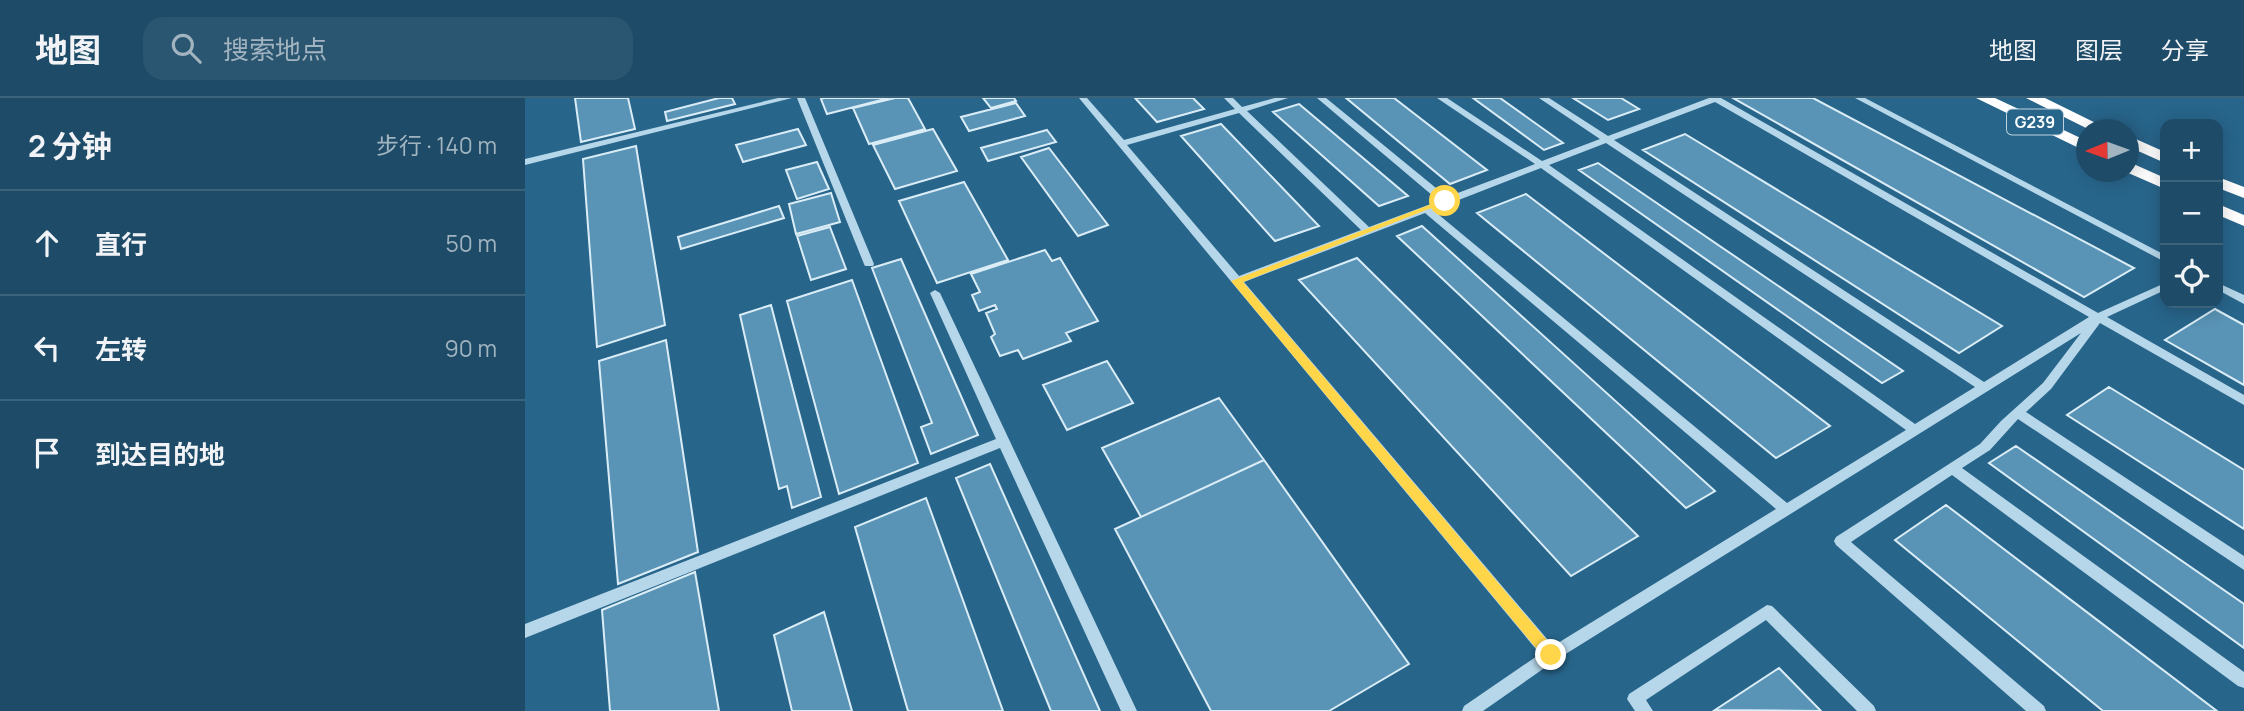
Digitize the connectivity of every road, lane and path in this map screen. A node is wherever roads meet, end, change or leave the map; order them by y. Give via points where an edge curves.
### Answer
1 (788, 98) edge
2 (801, 98) edge
3 (1083, 98) edge
4 (1229, 98) edge
5 (1284, 98) edge
6 (1321, 98) edge
7 (1441, 98) edge
8 (1543, 98) edge
9 (1716, 98) edge
10 (1859, 98) edge
11 (1983, 98) edge
12 (2033, 98) edge
13 (747, 103) edge
14 (1241, 110) junction
15 (2079, 119) edge
16 (1607, 140) junction
17 (2076, 142) edge
18 (1121, 144) junction
19 (2139, 146) edge
20 (2160, 156) edge
21 (525, 162) edge
22 (1542, 165) junction
23 (2139, 172) edge
24 (2161, 182) edge
25 (2220, 182) edge
26 (2244, 193) edge
27 (1445, 201) junction
28 (1426, 209) junction
29 (2223, 211) edge
30 (2244, 221) edge
31 (1368, 231) junction
32 (2160, 256) edge
33 (869, 264) dead end
34 (1236, 281) junction
35 (2160, 288) edge
36 (2223, 289) edge
37 (935, 293) dead end
38 (2244, 300) edge
39 (2098, 317) junction
40 (1985, 388) junction
41 (2244, 401) edge
42 (2018, 413) junction
43 (1915, 430) junction
44 (1004, 441) junction
45 (1954, 469) junction
46 (1786, 510) junction
47 (2244, 564) edge
48 (525, 631) edge
49 (1551, 655) junction
50 (2244, 681) edge
51 (1129, 711) edge
52 (1470, 711) edge
53 (1645, 711) edge
54 (1868, 711) edge
55 (2038, 711) edge

1 - 13 street
2 - 33 lane
3 - 18 street
4 - 14 street
5 - 14 street
6 - 27 street
7 - 22 street
8 - 16 street
9 - 16 street
9 - 39 street
10 - 32 street
11 - 17 highway, G239
12 - 15 highway, G239
13 - 21 street
14 - 18 street
14 - 31 street
16 - 22 street
16 - 40 street
18 - 34 street
19 - 20 highway
22 - 27 street
22 - 43 street
23 - 24 highway
25 - 26 highway
27 - 28 street
28 - 31 street
28 - 46 street
29 - 30 highway
31 - 34 street
34 - 49 street
35 - 39 street
36 - 38 street
37 - 44 street
39 - 40 street
39 - 41 street
39 - 42 street via 2047,386
40 - 43 street
42 - 45 street via 1985,447
42 - 47 street
43 - 46 street
44 - 48 street
44 - 51 street
45 - 50 street
45 - 55 street via 1841,541
46 - 49 street
49 - 52 street
53 - 54 street via 1635,699 1767,611

